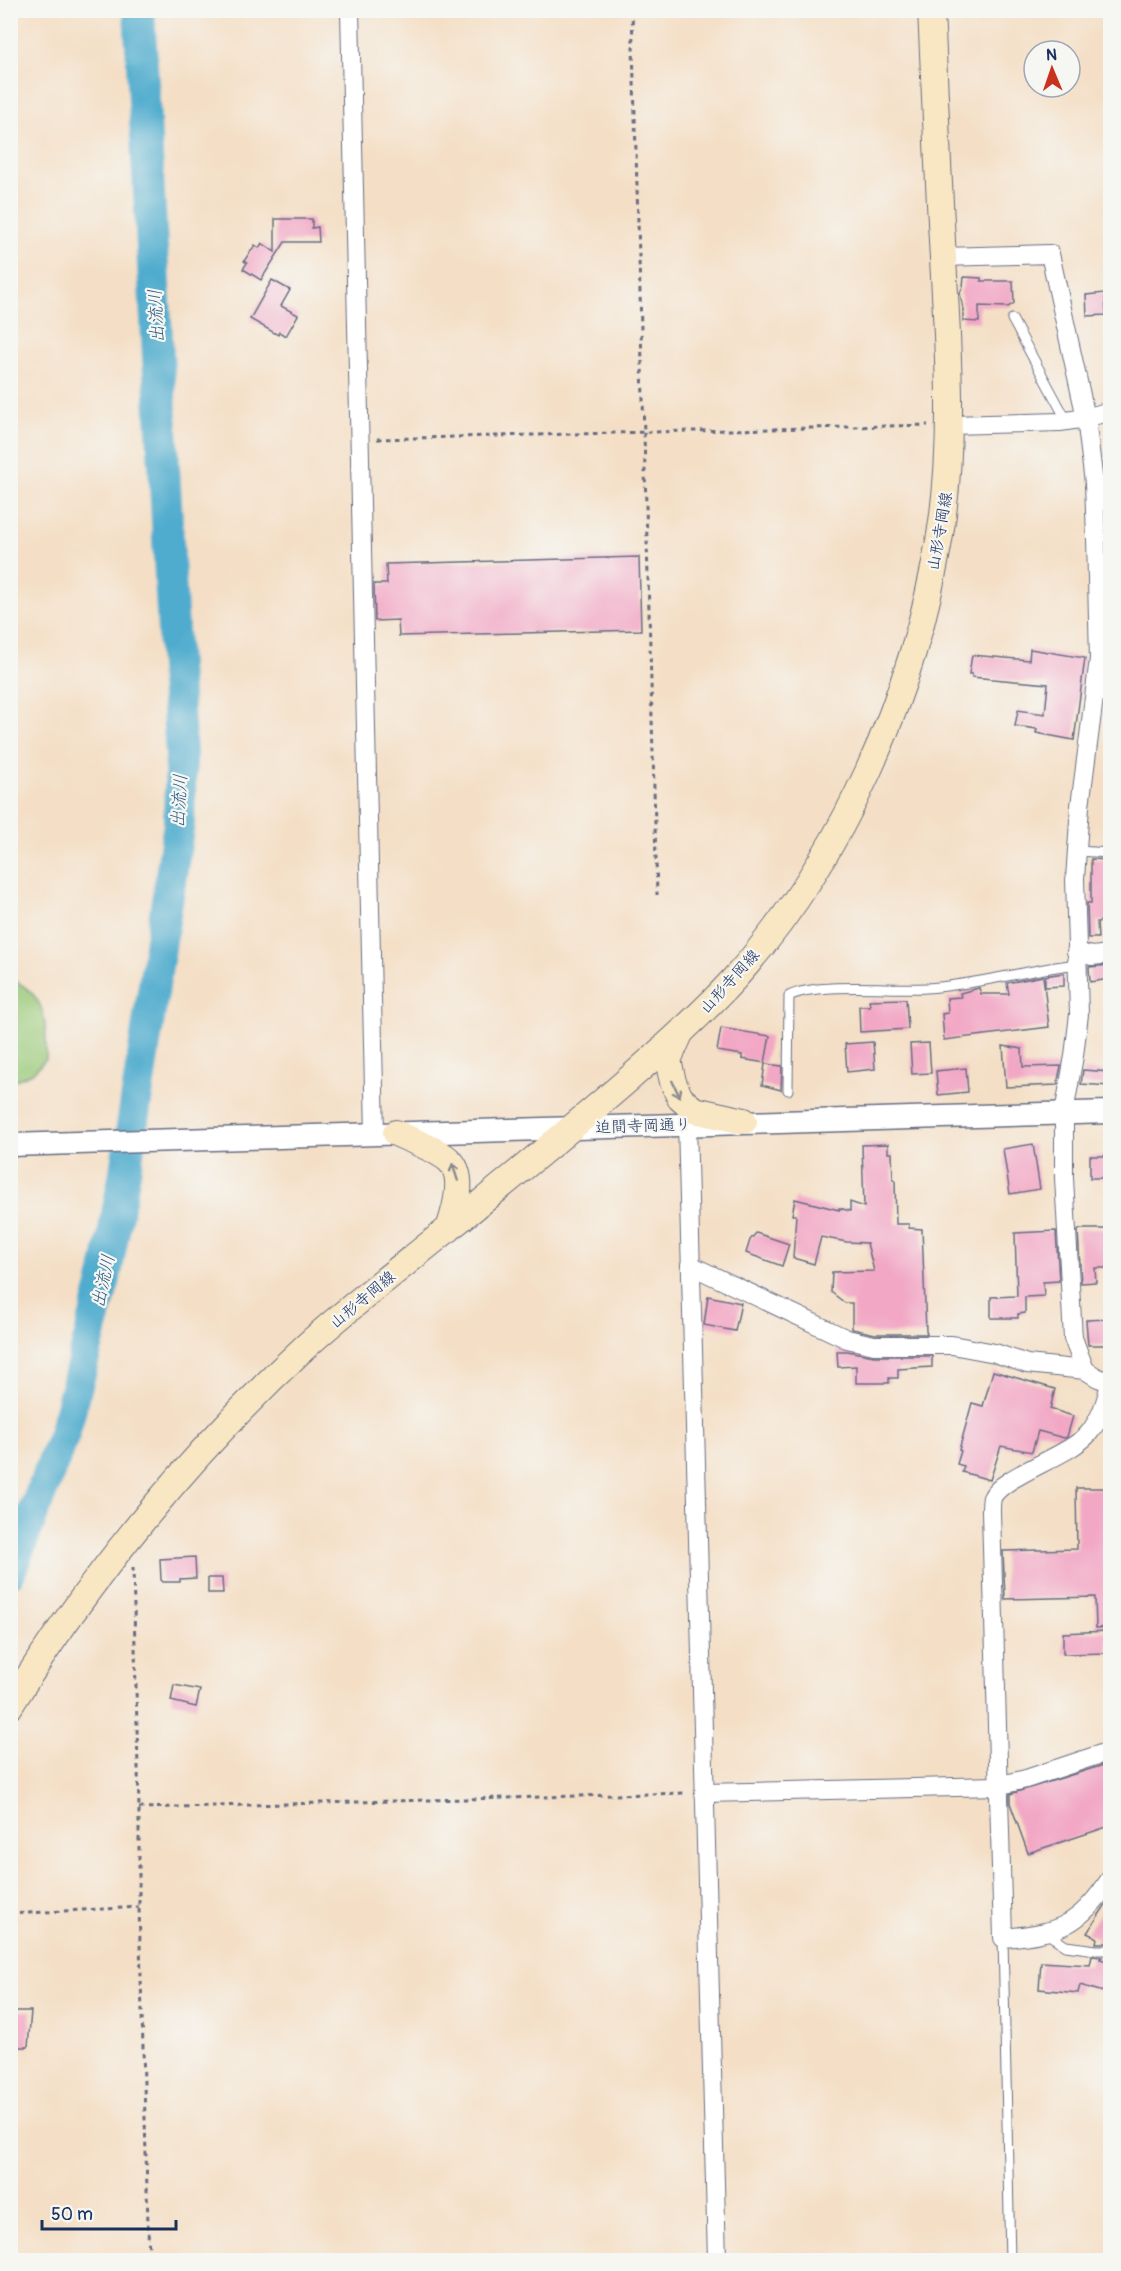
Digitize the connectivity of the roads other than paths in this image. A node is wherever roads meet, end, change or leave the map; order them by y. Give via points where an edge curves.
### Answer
1 (350, 10) edge
2 (931, 10) edge
3 (943, 257) junction
4 (1012, 319) dead end
5 (1110, 411) edge
6 (1086, 418) junction
7 (1067, 421) junction
8 (951, 425) junction
9 (1077, 850) junction
10 (1110, 853) edge
11 (1110, 954) edge
12 (1076, 958) junction
13 (680, 1034) junction
14 (788, 1090) dead end
15 (1110, 1112) edge
16 (1064, 1113) junction
17 (744, 1122) junction
18 (687, 1124) junction
19 (573, 1128) junction
20 (385, 1134) junction
21 (10, 1145) edge
22 (448, 1229) junction
23 (690, 1265) junction
24 (1085, 1370) junction
25 (1110, 1381) edge
26 (10, 1706) edge
27 (1110, 1751) edge
28 (997, 1786) junction
29 (704, 1793) junction
30 (1110, 1879) edge
31 (1046, 1933) junction
32 (1003, 1938) junction
33 (1110, 1950) edge
34 (717, 2260) edge
35 (1010, 2260) edge

1 - 20 street via 358,439
2 - 3 main road, 山形寺岡線
3 - 6 street via 1050,254
3 - 8 main road, 山形寺岡線
4 - 7 lane
5 - 6 street
6 - 7 street
6 - 9 street via 1094,494 1099,659
7 - 8 street
8 - 13 main road, 山形寺岡線 via 948,480 920,633 893,714 864,783 785,915 736,977
9 - 10 lane
9 - 12 street
11 - 12 street
12 - 14 lane via 967,983 826,989 789,996
12 - 16 street via 1078,1014
13 -> 17 main road via 668,1060 680,1098 694,1110
13 - 19 main road, 山形寺岡線
15 - 16 street, 迫間寺岡通り
16 - 17 street, 迫間寺岡通り
16 - 24 street via 1073,1338
17 - 18 street, 迫間寺岡通り
18 - 19 street, 迫間寺岡通り
18 - 23 street
19 - 20 street, 迫間寺岡通り
19 - 22 main road, 山形寺岡線
20 - 21 street, 迫間寺岡通り
22 -> 20 main road via 456,1206 458,1180 451,1162 426,1147
22 - 26 main road, 山形寺岡線 via 303,1350 190,1465 64,1624
23 - 24 street via 847,1339 874,1344 952,1345 1027,1364
23 - 29 street
24 - 25 street
25 - 28 street via 1101,1414 1088,1434 1015,1478 992,1498
27 - 28 street
28 - 29 street
28 - 32 street
29 - 34 street
30 - 31 street via 1087,1909 1058,1930
31 - 32 street
31 - 33 lane via 1066,1946
32 - 35 lane

